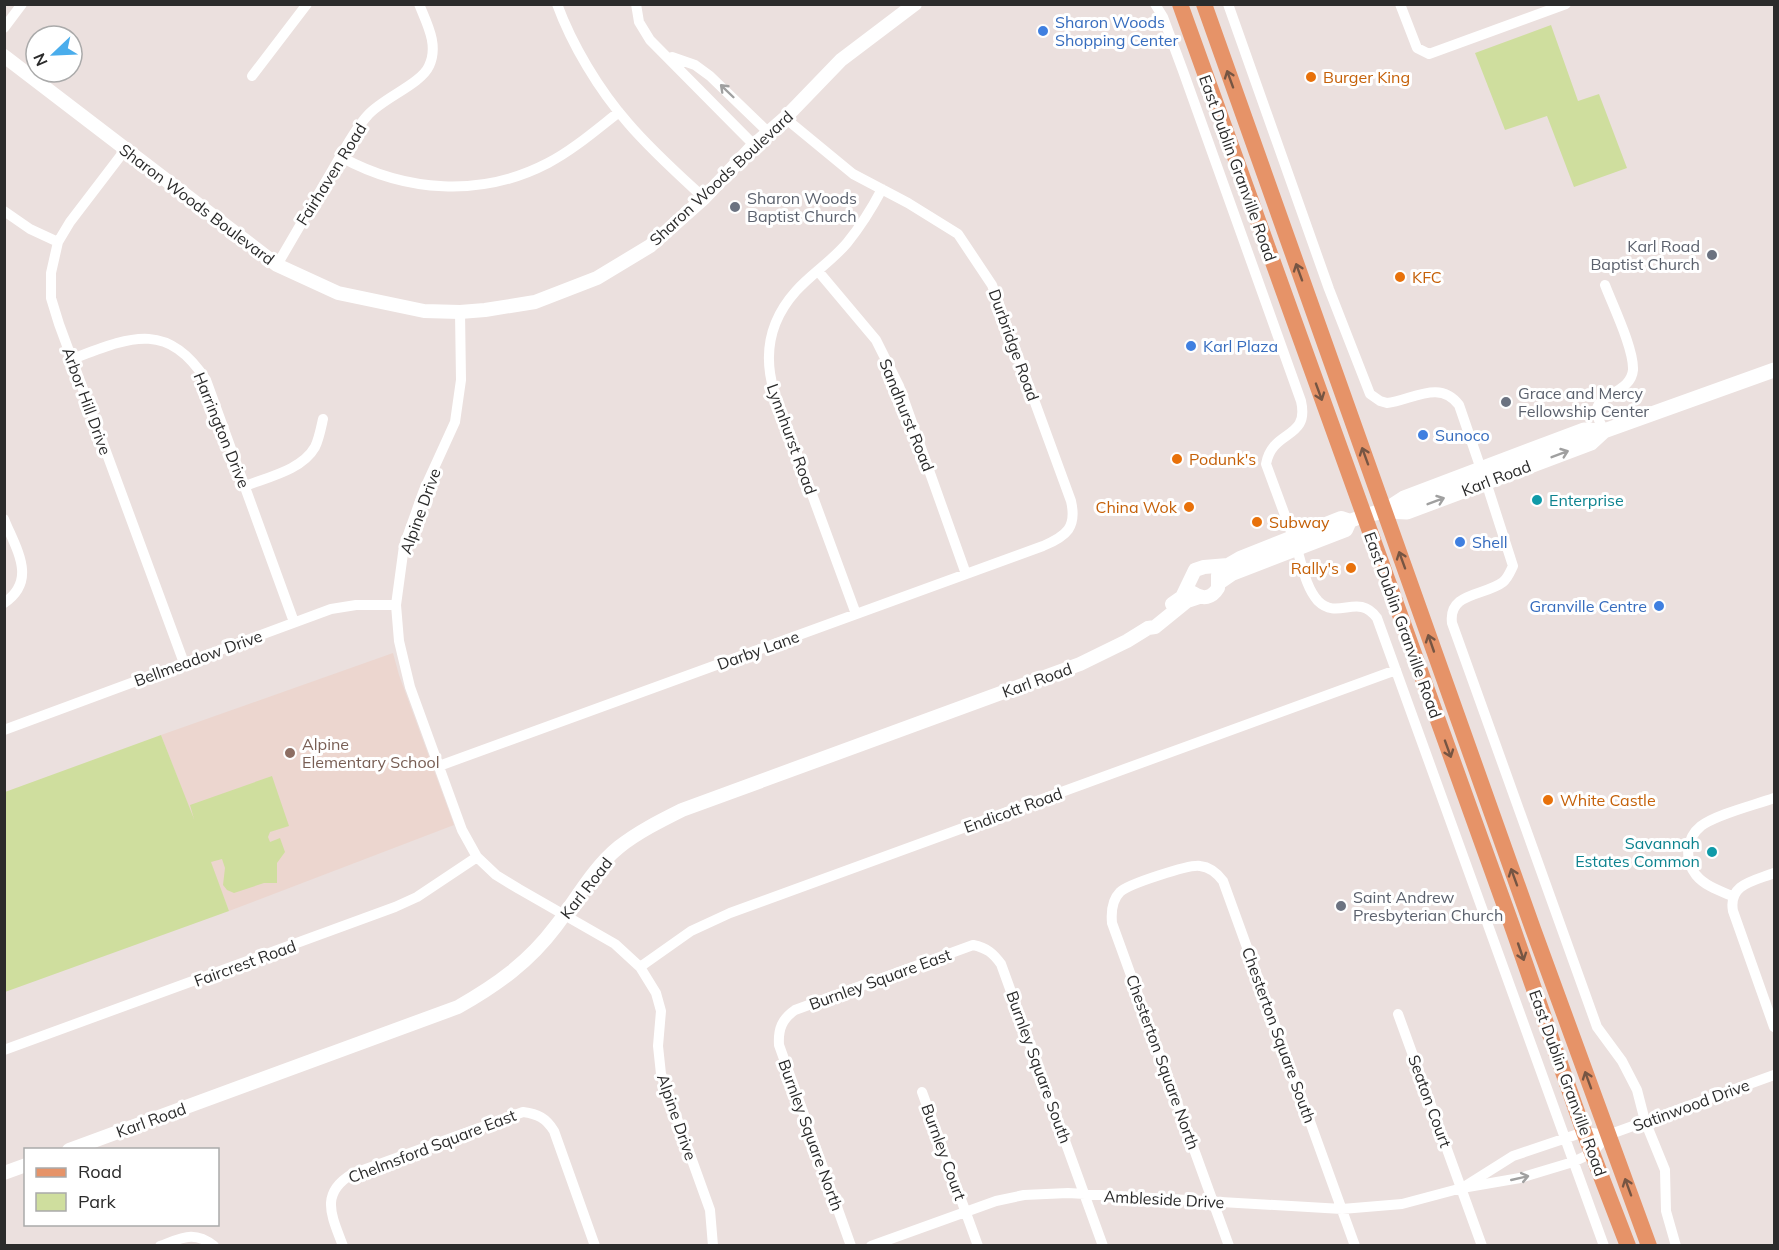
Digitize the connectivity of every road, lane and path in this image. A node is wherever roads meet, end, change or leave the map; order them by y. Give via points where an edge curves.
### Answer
1 (22, 4) edge
2 (307, 4) edge
3 (419, 4) edge
4 (557, 4) edge
5 (636, 4) edge
6 (915, 4) edge
7 (1155, 4) edge
8 (1180, 4) edge
9 (1204, 4) edge
10 (1228, 4) edge
11 (1400, 4) edge
12 (1566, 4) edge
13 (4, 28) edge
14 (4, 56) edge
15 (669, 56) junction
16 (252, 76) dead end
17 (619, 112) junction
18 (785, 118) junction
19 (768, 132) junction
20 (754, 145) junction
21 (125, 150) junction
22 (341, 157) junction
23 (882, 189) junction
24 (704, 198) junction
25 (4, 211) edge
26 (58, 242) junction
27 (277, 265) junction
28 (818, 272) junction
29 (1605, 285) dead end
30 (460, 312) junction
31 (72, 359) junction
32 (1774, 370) edge
33 (323, 419) dead end
34 (1604, 431) junction
35 (1483, 476) junction
36 (245, 486) junction
37 (1384, 511) junction
38 (4, 519) edge
39 (1357, 519) junction
40 (1072, 525) joint
41 (1295, 543) junction
42 (1209, 568) junction
43 (966, 574) junction
44 (1189, 583) junction
45 (1220, 583) junction
46 (1199, 597) junction
47 (4, 603) edge
48 (396, 605) junction
49 (855, 614) junction
50 (294, 622) junction
51 (1148, 628) junction
52 (184, 663) junction
53 (1396, 670) junction
54 (4, 730) edge
55 (439, 766) junction
56 (1774, 798) edge
57 (477, 858) junction
58 (1774, 873) edge
59 (1732, 896) junction
60 (564, 915) junction
61 (1113, 923) joint
62 (983, 947) joint
63 (640, 967) junction
64 (1398, 1014) dead end
65 (782, 1023) joint
66 (1774, 1027) edge
67 (4, 1050) edge
68 (1774, 1075) edge
69 (922, 1092) dead end
70 (1645, 1121) junction
71 (1584, 1132) junction
72 (1608, 1135) junction
73 (1564, 1139) junction
74 (72, 1148) edge
75 (1592, 1153) junction
76 (1573, 1162) junction
77 (24, 1166) edge
78 (4, 1173) edge
79 (1462, 1188) junction
80 (1084, 1195) junction
81 (1213, 1202) junction
82 (1342, 1209) junction
83 (966, 1211) junction
84 (160, 1245) edge
85 (214, 1245) edge
86 (343, 1245) edge
87 (595, 1245) edge
88 (713, 1245) edge
89 (851, 1245) edge
90 (871, 1245) edge
91 (978, 1245) edge
92 (1103, 1245) edge
93 (1228, 1245) edge
94 (1354, 1245) edge
95 (1482, 1245) edge
96 (1604, 1245) edge
97 (1628, 1245) edge
98 (1649, 1245) edge
99 (1676, 1245) edge

1 - 13 street
2 - 16 street
3 - 22 street, Fairhaven Road via 434,51 429,68 369,114
4 - 17 street via 563,22
5 - 15 street via 639,22 650,40
6 - 18 street, Sharon Woods Boulevard via 841,60
7 - 41 street, East Dublin Granville Road via 1183,70 1301,400 1303,419 1272,447 1266,464
8 -> 39 main road, East Dublin Granville Road
37 -> 9 main road, East Dublin Granville Road
10 - 35 street via 1370,394 1387,403 1435,391 1452,396 1459,405
11 - 12 street via 1413,41 1424,52 1435,52
14 - 21 street, Sharon Woods Boulevard
19 -> 15 street via 696,65
15 - 20 street
17 - 22 street via 548,163 505,180 465,187 395,180
17 - 24 street
18 - 19 street, Sharon Woods Boulevard
18 - 23 street, Durbridge Road via 853,174
19 - 20 street, Sharon Woods Boulevard
20 - 24 street, Sharon Woods Boulevard
21 - 26 street, Arbor Hill Drive
21 - 27 street, Sharon Woods Boulevard
22 - 27 street, Fairhaven Road
23 - 28 street, Lynnhurst Road via 846,244
23 - 40 street, Durbridge Road via 958,234 992,285 1071,501
24 - 30 street, Sharon Woods Boulevard via 650,246 597,278 535,302
25 - 26 street
26 - 31 street, Arbor Hill Drive via 51,273 51,297
27 - 30 street, Sharon Woods Boulevard via 338,293 424,311
28 - 43 street, Sandhurst Road via 876,340 898,386
28 - 49 street, Lynnhurst Road via 795,291 776,321 769,339 769,374
29 - 34 street via 1632,358 1633,373 1626,386 1600,401 1597,407
30 - 48 street, Alpine Drive via 462,380 455,422 404,546
31 - 36 street, Harrington Drive via 131,338 154,339 175,347 206,380
31 - 52 street, Arbor Hill Drive
32 - 34 main road, Karl Road
33 - 36 street via 315,447 302,462
34 - 35 main road, Karl Road via 1584,430
35 - 37 main road, Karl Road via 1401,500
35 - 70 street via 1513,566 1502,583 1457,603 1452,610 1452,623 1592,1017 1630,1075
36 - 50 street, Harrington Drive
37 - 39 main road, Karl Road
72 -> 37 main road, East Dublin Granville Road
38 - 47 street via 22,566 22,581 16,595
39 - 41 street, Karl Road via 1346,530
39 -> 71 main road, East Dublin Granville Road via 1511,923
40 - 43 street, Darby Lane via 1057,540
41 - 42 street, Karl Road
41 - 45 street, Karl Road
41 - 53 street, East Dublin Granville Road via 1311,591 1319,602 1329,608 1362,606 1372,612
42 - 44 street via 1195,570
42 - 45 street
43 - 49 street, Darby Lane
44 - 46 street
44 - 51 street, Karl Road via 1182,597 1150,621
45 - 46 street via 1212,596
46 - 51 street, Karl Road
48 - 50 street, Bellmeadow Drive via 331,609
48 - 55 street, Alpine Drive via 399,641 410,687
49 - 55 street, Darby Lane
50 - 52 street, Bellmeadow Drive
51 - 60 street, Karl Road via 1080,664 673,814 617,848
52 - 54 street, Bellmeadow Drive
53 - 63 street, Endicott Road via 730,913 691,931
53 - 73 street, East Dublin Granville Road
55 - 57 street, Alpine Drive via 462,831
56 - 59 street via 1702,825 1693,835 1689,861 1697,876
57 - 60 street, Alpine Drive via 496,875
57 - 67 street, Faircrest Road via 395,908
58 - 59 street
59 - 66 street via 1732,911
60 - 63 street, Alpine Drive via 615,944
60 - 74 street, Karl Road via 516,970 458,1007
61 - 81 street, Chesterton Square North
61 - 82 street, Chesterton Square South via 1114,902 1131,885 1187,866 1208,867 1216,873 1226,891
62 - 65 street, Burnley Square East via 973,945 837,994 795,1010
62 - 80 street, Burnley Square South via 1001,964
63 - 88 street, Alpine Drive via 656,993 661,1011 661,1074 710,1210
64 - 79 street, Seaton Court
65 - 89 street, Burnley Square North via 780,1045
68 - 70 street, Satinwood Drive
69 - 83 street, Burnley Court
70 - 72 street, Satinwood Drive
70 - 99 street via 1665,1170 1666,1211
71 - 72 street, Ambleside Drive
71 - 73 street, Ambleside Drive
71 - 75 main road, East Dublin Granville Road
72 - 75 street, Ambleside Drive
98 -> 72 main road, East Dublin Granville Road
73 - 76 street, East Dublin Granville Road
73 - 79 street, Ambleside Drive via 1513,1156
75 - 76 street, Ambleside Drive
75 - 97 main road, East Dublin Granville Road
79 -> 76 street, Ambleside Drive via 1520,1179
76 - 96 street, East Dublin Granville Road
77 - 78 street
79 - 82 street, Ambleside Drive via 1402,1204
79 - 95 street, Seaton Court
80 - 81 street, Ambleside Drive
80 - 83 street, Ambleside Drive via 1024,1195
80 - 92 street, Burnley Square South
81 - 82 street, Ambleside Drive
81 - 93 street, Chesterton Square North
82 - 94 street, Chesterton Square South
83 - 90 street, Ambleside Drive
83 - 91 street, Burnley Court
84 - 85 street via 193,1236
86 - 87 street, Chelmsford Square East via 330,1202 341,1180 523,1112 547,1120 554,1131

